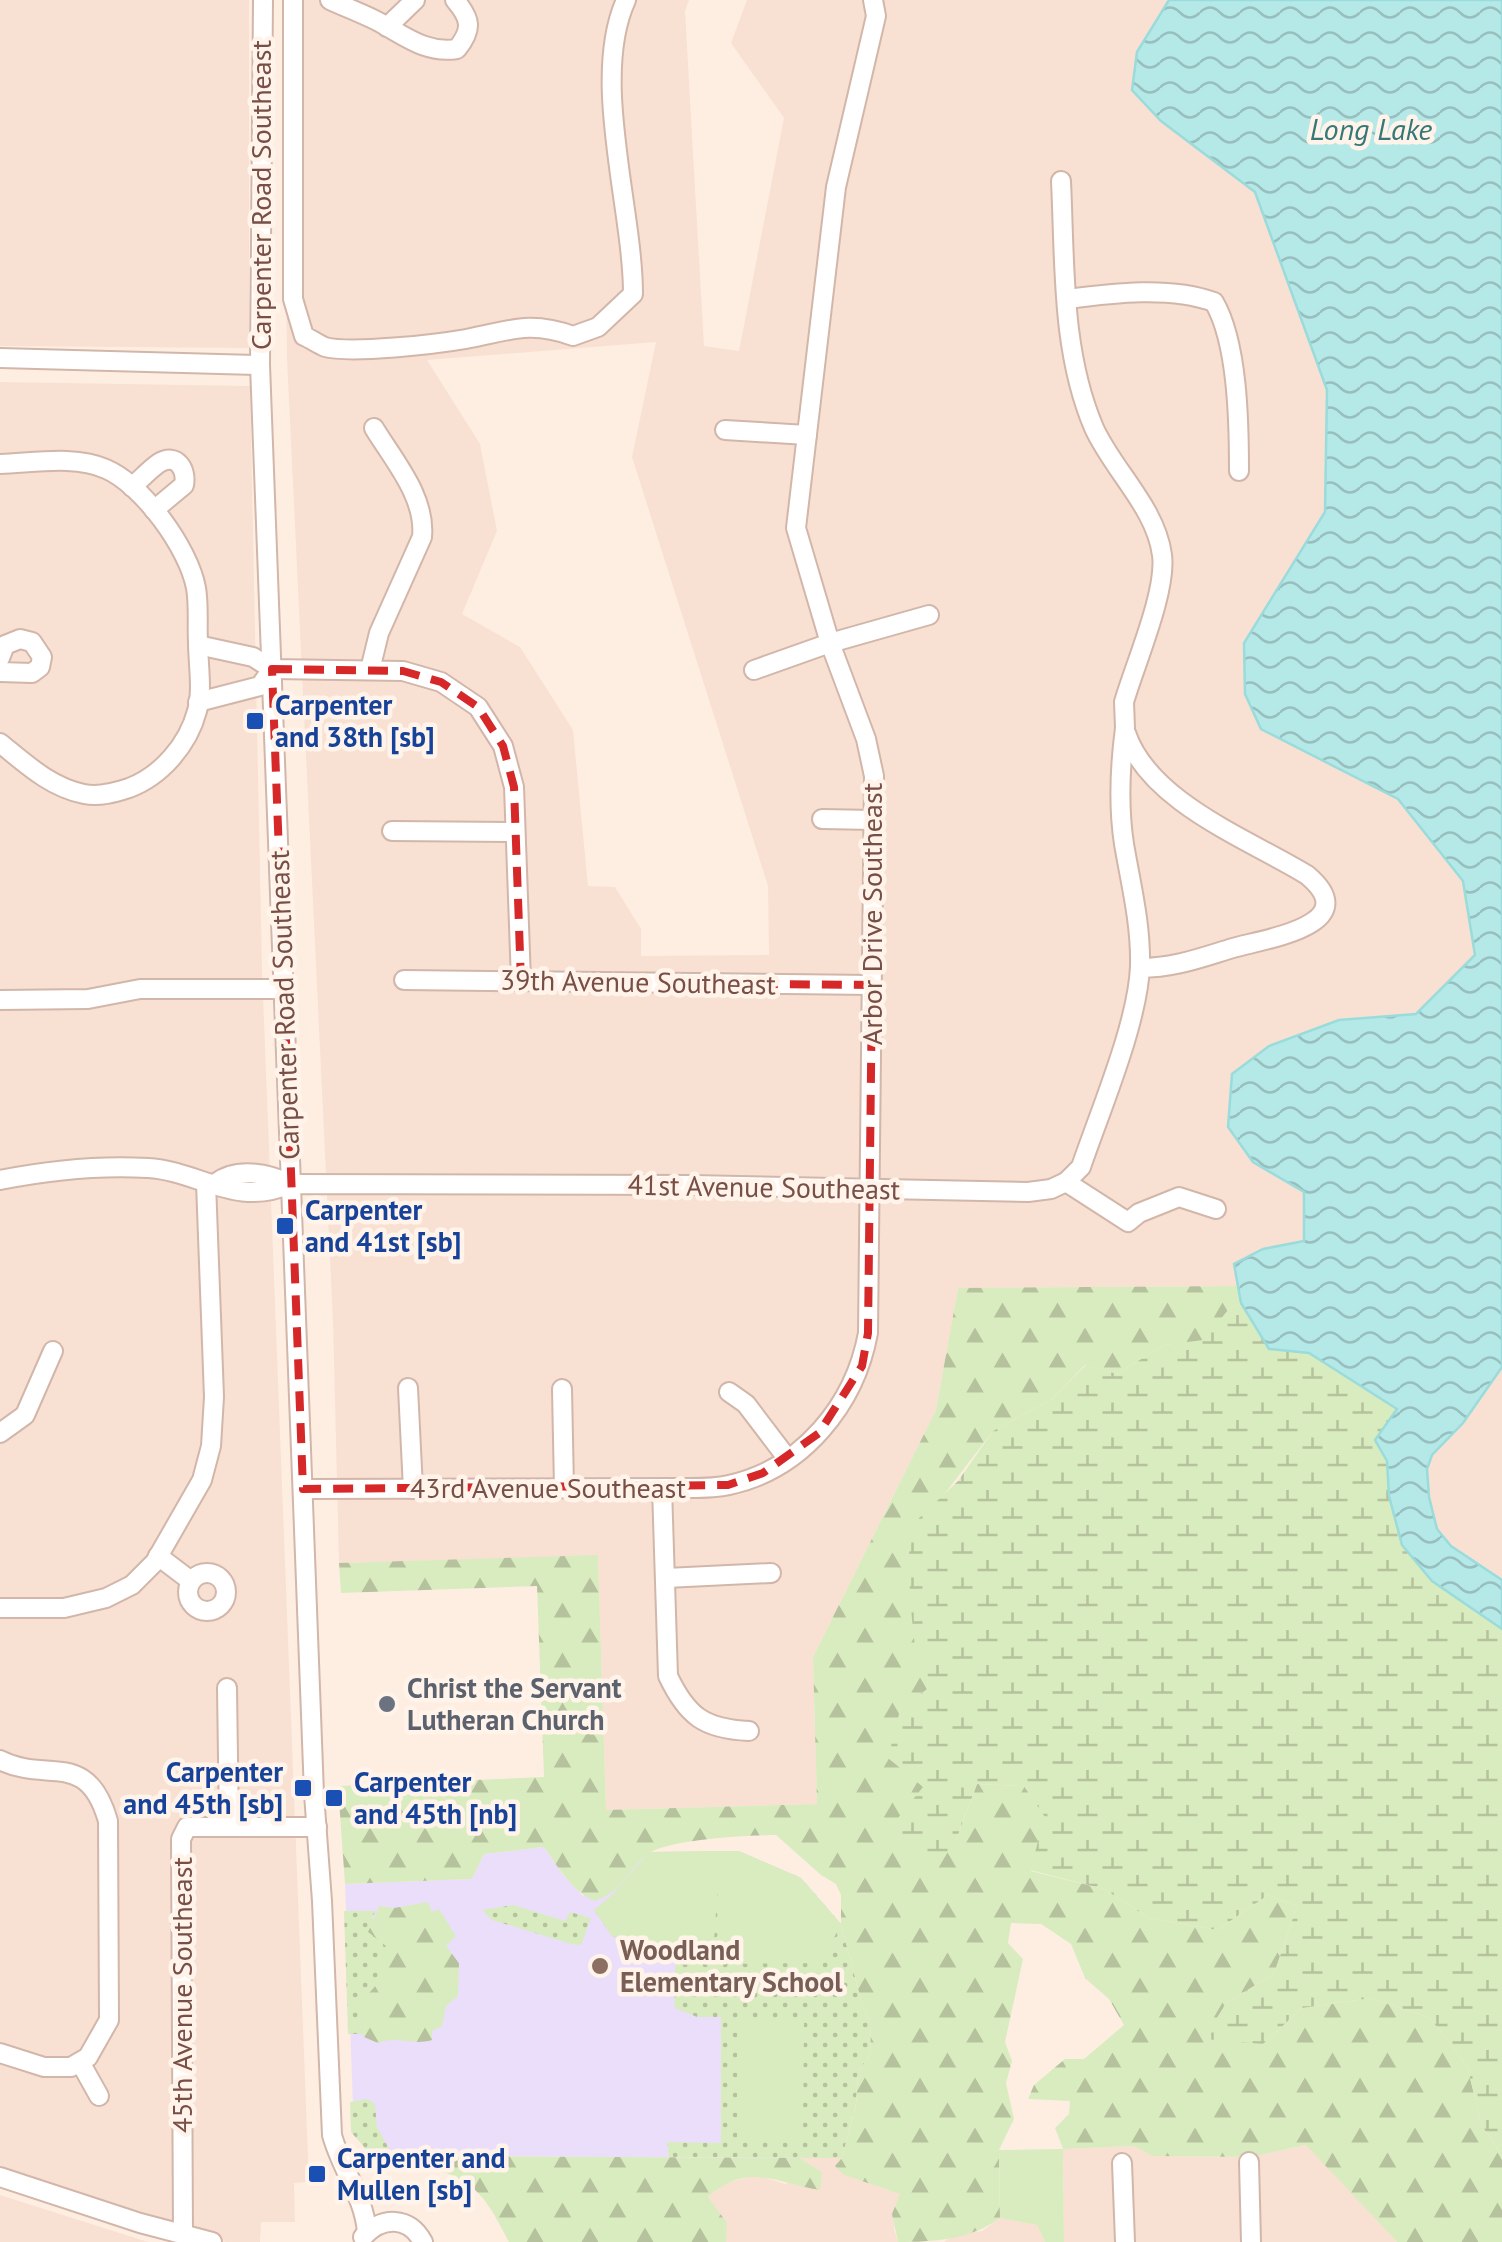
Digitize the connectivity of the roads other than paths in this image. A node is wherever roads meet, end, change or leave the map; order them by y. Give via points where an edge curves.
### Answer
1 (263, 0) edge
2 (293, 0) edge
3 (330, 0) edge
4 (415, 0) edge
5 (455, 0) edge
6 (626, 0) edge
7 (873, 0) edge
8 (386, 27) junction
9 (1061, 181) dead end
10 (1068, 299) junction
11 (0, 358) edge
12 (260, 365) junction
13 (374, 428) dead end
14 (725, 430) dead end
15 (807, 435) junction
16 (0, 464) edge
17 (1239, 471) dead end
18 (132, 487) junction
19 (154, 510) junction
20 (929, 615) dead end
21 (830, 642) junction
22 (198, 645) junction
23 (0, 658) edge
24 (272, 669) junction
25 (370, 670) junction
26 (754, 670) dead end
27 (0, 672) edge
28 (198, 702) junction
29 (1124, 728) junction
30 (0, 743) edge
31 (822, 819) dead end
32 (874, 820) junction
33 (392, 830) dead end
34 (514, 832) junction
35 (1140, 968) junction
36 (404, 980) dead end
37 (521, 982) junction
38 (872, 985) junction
39 (284, 989) junction
40 (0, 1000) edge
41 (0, 1180) edge
42 (1066, 1182) junction
43 (211, 1183) junction
44 (290, 1184) junction
45 (870, 1188) junction
46 (1216, 1210) dead end
47 (53, 1351) dead end
48 (408, 1388) dead end
49 (562, 1389) dead end
50 (729, 1392) dead end
51 (0, 1433) edge
52 (787, 1458) junction
53 (564, 1488) junction
54 (662, 1488) junction
55 (303, 1489) junction
56 (413, 1489) junction
57 (158, 1556) junction
58 (770, 1573) dead end
59 (666, 1578) junction
60 (192, 1581) dead end
61 (0, 1608) edge
62 (227, 1688) dead end
63 (748, 1732) dead end
64 (0, 1760) edge
65 (229, 1827) junction
66 (316, 1827) junction
67 (0, 2053) edge
68 (80, 2062) junction
69 (99, 2096) dead end
70 (1249, 2162) dead end
71 (1122, 2163) dead end
72 (0, 2177) edge
73 (353, 2184) junction
74 (394, 2221) junction
75 (181, 2237) edge
76 (363, 2237) edge
77 (212, 2242) edge
78 (423, 2242) edge
79 (1125, 2242) edge
80 (1251, 2242) edge

1 - 12 street, Carpenter Road Southeast
2 - 6 street via 293,299 304,336 327,348 443,343 532,326 573,336 598,327 633,294 612,33
3 - 8 street
4 - 8 street
5 - 8 street via 468,16 468,36 457,49 424,47
7 - 15 street, Arbor Drive Southeast via 876,16 836,187
9 - 10 street
10 - 17 street via 1176,294 1214,302 1238,402
10 - 29 street via 1084,402 1162,554 1157,596 1124,702
11 - 12 street
12 - 24 street, Carpenter Road Southeast
13 - 25 street via 417,499 423,524
14 - 15 street
15 - 21 street, Arbor Drive Southeast via 796,528
16 - 18 street via 91,464
18 - 19 street
18 - 19 street via 161,462 181,465 184,485
19 - 22 street via 184,555 196,588
20 - 21 street
21 - 26 street
21 - 32 street, Arbor Drive Southeast via 873,762
22 - 24 street via 253,657
22 - 28 street
23 - 27 street via 6,645 20,639 32,642 42,657 32,673
24 - 25 street
24 - 28 street via 260,686
24 - 39 street, Carpenter Road Southeast
25 - 34 street via 442,682 478,707 503,746 514,787
28 - 30 street via 165,767 112,794 65,788
29 - 35 street via 1121,807
29 - 35 street via 1132,752 1154,778 1194,810 1306,875 1324,898 1317,920 1290,934 1167,968
31 - 32 street
32 - 38 street, Arbor Drive Southeast
33 - 34 street
34 - 37 street
35 - 42 street via 1081,1167
36 - 37 street, 39th Avenue Southeast
37 - 38 street, 39th Avenue Southeast
38 - 45 street, Arbor Drive Southeast
39 - 40 street via 140,989 88,999
39 - 44 street, Carpenter Road Southeast
41 - 43 street, 41st Avenue Southeast via 82,1166 153,1168
42 - 45 street, 41st Avenue Southeast via 1028,1192
42 - 46 street via 1128,1222 1179,1196
43 - 44 street, 41st Avenue Southeast via 228,1192 275,1191
43 - 57 street via 211,1446 202,1480
44 - 45 street, 41st Avenue Southeast
44 - 55 street, Carpenter Road Southeast
45 - 52 street, Arbor Drive Southeast via 862,1366 835,1414
47 - 51 street via 25,1414
48 - 56 street
49 - 53 street
50 - 52 street
52 - 54 street, 43rd Avenue Southeast via 728,1486
53 - 54 street, 43rd Avenue Southeast
53 - 56 street, 43rd Avenue Southeast
54 - 59 street
55 - 56 street, 43rd Avenue Southeast
55 - 66 street, Carpenter Road Southeast
57 - 60 street
57 - 61 street via 132,1585 106,1598 64,1608
58 - 59 street
59 - 63 street via 668,1676 682,1704 704,1722
62 - 65 street
64 - 68 street via 85,1781 101,1798 108,1821 109,2020
65 - 66 street, 45th Avenue Southeast
65 - 75 street, 45th Avenue Southeast via 187,1828 181,1839
66 - 73 street, Carpenter Road Southeast via 332,2135
67 - 68 street via 44,2066
68 - 69 street
70 - 80 street
71 - 79 street
72 - 75 street
73 - 74 street, Carpenter Road Southeast
73 - 76 street, Carpenter Road Southeast via 365,2216
74 - 76 street
74 - 78 street, Carpenter Road Southeast via 412,2227
75 - 77 street

